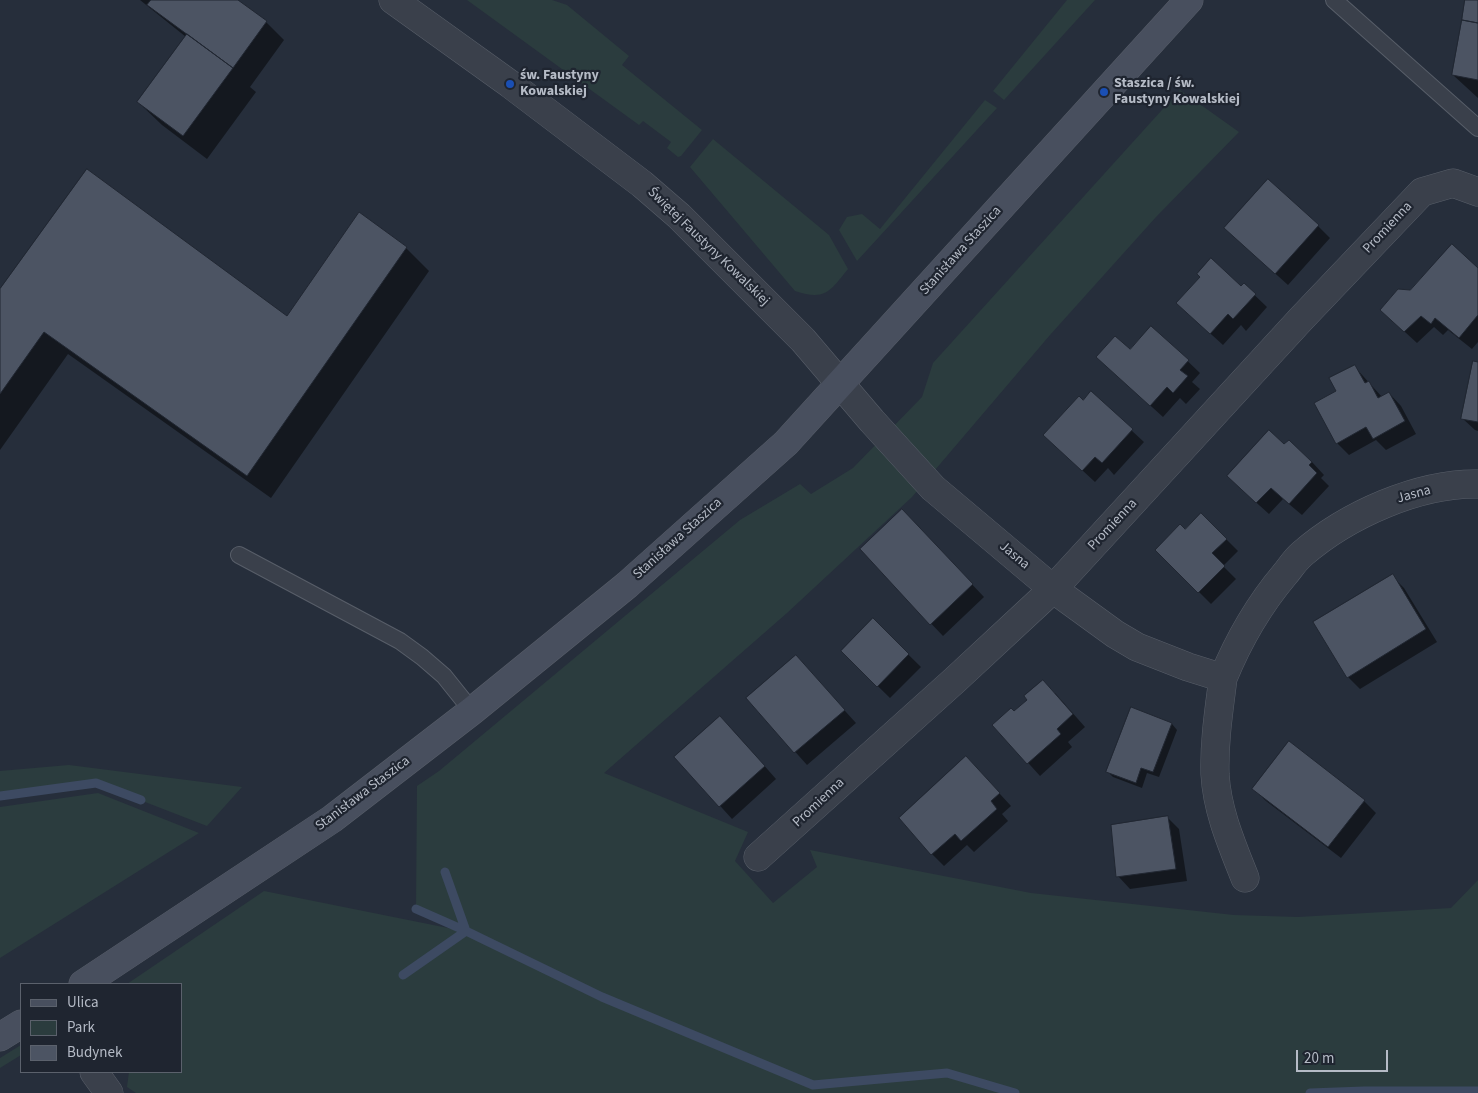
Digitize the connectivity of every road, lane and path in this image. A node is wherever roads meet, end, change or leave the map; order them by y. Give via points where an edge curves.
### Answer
1 (393, 0) edge
2 (1189, 0) edge
3 (1334, 0) edge
4 (1478, 128) edge
5 (1478, 192) edge
6 (840, 384) junction
7 (1478, 484) edge
8 (239, 555) dead end
9 (1052, 589) junction
10 (1223, 678) junction
11 (472, 710) junction
12 (758, 858) dead end
13 (1245, 878) dead end
14 (85, 983) edge
15 (20, 1025) edge
16 (0, 1037) edge
17 (95, 1073) edge
18 (109, 1093) edge

1 - 6 street, Świętej Faustyny Kowalskiej via 642,184 679,216 803,340
2 - 6 street, Stanisława Staszica
3 - 4 lane
5 - 9 street, Promienna via 1453,183 1422,192
6 - 9 street, Jasna via 933,488
6 - 11 street, Stanisława Staszica via 786,443 641,572
7 - 10 street, Jasna via 1406,494 1348,521 1301,555 1265,598 1234,651
8 - 11 lane via 400,641 444,676
9 - 10 street, Jasna via 1137,647
9 - 12 street, Promienna
10 - 13 street, Jasna via 1215,776 1227,834
11 - 14 street, Stanisława Staszica via 332,820
15 - 16 street
17 - 18 street

